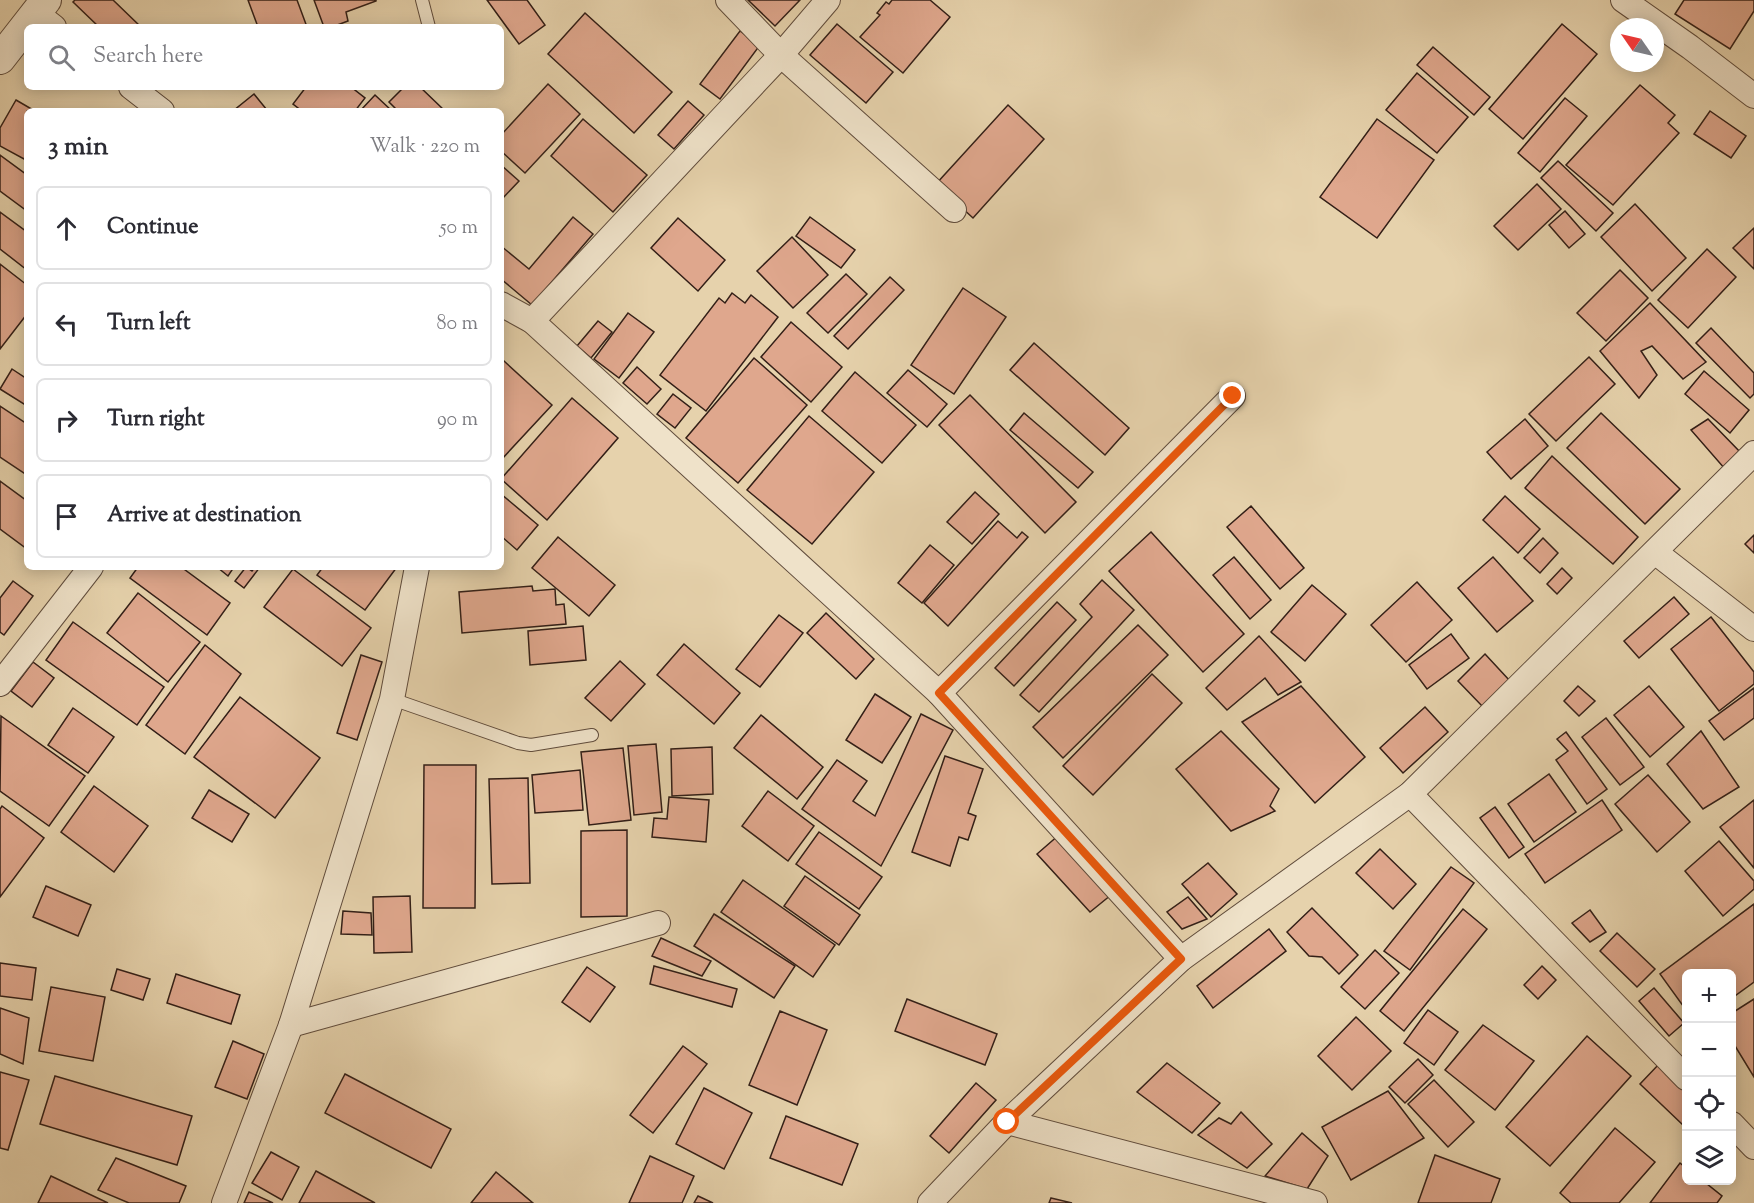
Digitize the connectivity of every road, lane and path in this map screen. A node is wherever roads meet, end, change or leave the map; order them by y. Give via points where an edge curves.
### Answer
1 (422, 0) edge
2 (728, 0) edge
3 (828, 0) edge
4 (1623, 0) edge
5 (45, 13) edge
6 (34, 24) edge
7 (428, 24) edge
8 (24, 34) edge
9 (781, 56) junction
10 (0, 59) edge
11 (135, 90) edge
12 (1754, 96) edge
13 (158, 108) edge
14 (954, 210) dead end
15 (504, 306) edge
16 (532, 321) junction
17 (1233, 396) dead end
18 (1754, 453) edge
19 (1655, 552) junction
20 (89, 570) edge
21 (416, 570) edge
22 (1754, 629) edge
23 (0, 684) edge
24 (939, 693) junction
25 (392, 699) junction
26 (592, 735) dead end
27 (1410, 794) junction
28 (658, 923) dead end
29 (1181, 959) junction
30 (291, 1025) junction
31 (1685, 1077) edge
32 (1007, 1122) junction
33 (1736, 1129) edge
34 (1754, 1147) edge
35 (224, 1203) edge
36 (930, 1203) edge
37 (1315, 1203) edge

1 - 7 lane
2 - 9 street
3 - 9 street
4 - 12 street
5 - 6 street
8 - 10 street
9 - 14 street
9 - 16 street
11 - 13 street
15 - 16 street
16 - 24 street
17 - 24 street
18 - 19 street
19 - 22 street
19 - 27 street
20 - 23 street
21 - 25 street
24 - 29 street
25 - 26 lane via 518,743 531,745
25 - 30 street
27 - 29 street
27 - 31 street
28 - 30 street
29 - 32 street
30 - 35 street
32 - 36 street
32 - 37 street
33 - 34 street

